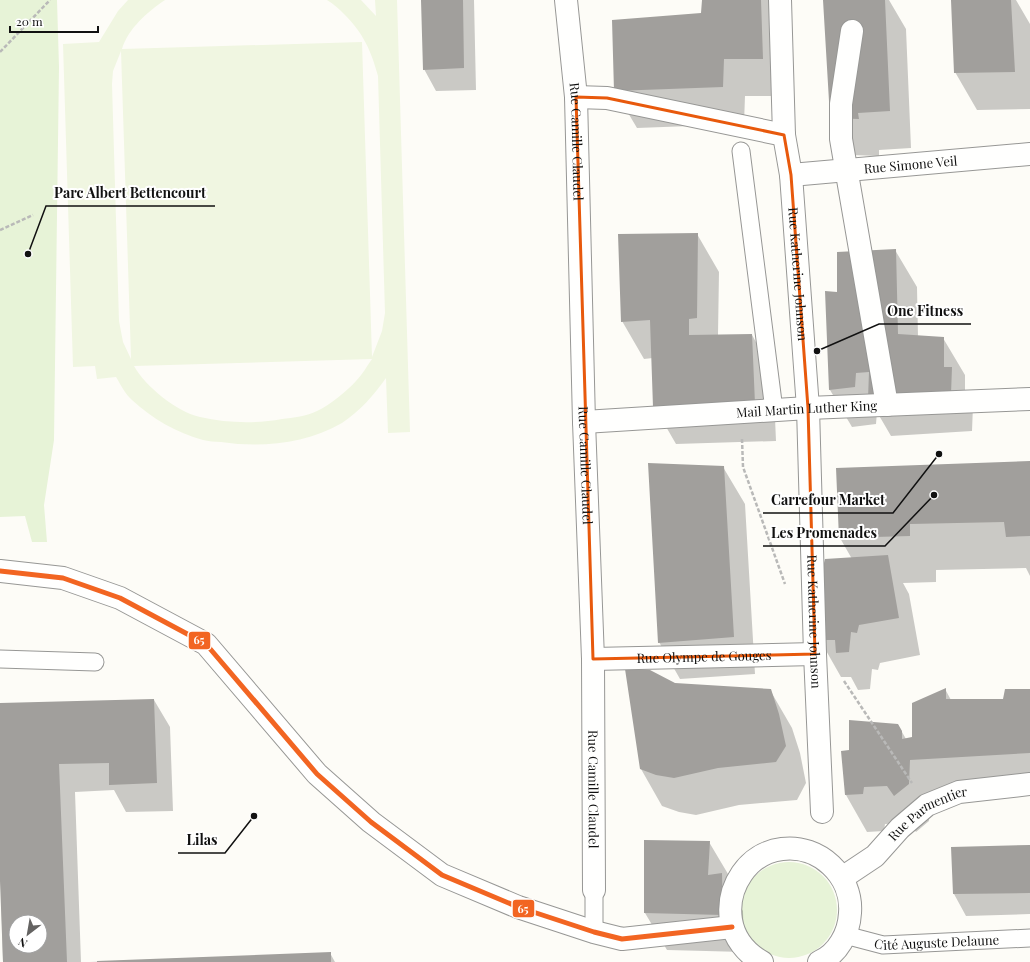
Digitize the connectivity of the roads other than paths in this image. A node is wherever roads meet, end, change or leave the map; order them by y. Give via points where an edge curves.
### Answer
1 (566, 0) edge
2 (780, 0) edge
3 (852, 31) dead end
4 (576, 98) junction
5 (784, 135) junction
6 (741, 151) dead end
7 (1030, 154) edge
8 (847, 170) junction
9 (791, 176) junction
10 (1030, 399) edge
11 (887, 405) junction
12 (808, 408) junction
13 (774, 410) junction
14 (584, 422) junction
15 (0, 571) edge
16 (815, 654) junction
17 (0, 659) edge
18 (593, 659) junction
19 (95, 662) dead end
20 (1030, 784) edge
21 (822, 812) dead end
22 (842, 878) junction
23 (594, 890) joint
24 (732, 927) junction
25 (594, 932) junction
26 (1030, 938) edge
27 (838, 948) edge
28 (762, 962) edge
29 (819, 962) edge

1 - 4 street, Rue Camille Claudel
2 - 5 street, Rue Katherine Johnson
3 - 8 street via 841,104 841,139
4 - 5 street via 607,98
4 - 14 street, Rue Camille Claudel
5 - 9 street, Rue Katherine Johnson
6 - 13 lane
7 - 8 street, Rue Simone Veil
8 - 9 street, Rue Simone Veil
8 - 11 street
9 - 12 street, Rue Katherine Johnson
10 - 11 street, Mail Martin Luther King
11 - 12 street, Mail Martin Luther King
12 - 13 street, Mail Martin Luther King
12 - 16 street, Rue Katherine Johnson
13 - 14 street, Mail Martin Luther King
14 - 18 street, Rue Camille Claudel
15 - 25 street via 63,578 120,598 206,644 318,774 371,822 442,875 518,907
16 - 18 street, Rue Olympe de Gouges
16 - 21 street, Rue Katherine Johnson
17 - 19 lane
18 - 23 street, Rue Camille Claudel
20 - 22 street, Rue Parmentier via 960,792 927,805 900,828 875,856
22 - 24 street via 830,864 816,854 800,849 782,849 765,854 750,864 734,887 730,910
22 - 27 street via 851,906 850,921
23 - 25 lane, Rue Camille Claudel
24 - 25 street via 622,939
24 - 28 street via 740,944
26 - 27 lane, Cité Auguste Delaune
27 - 29 street

